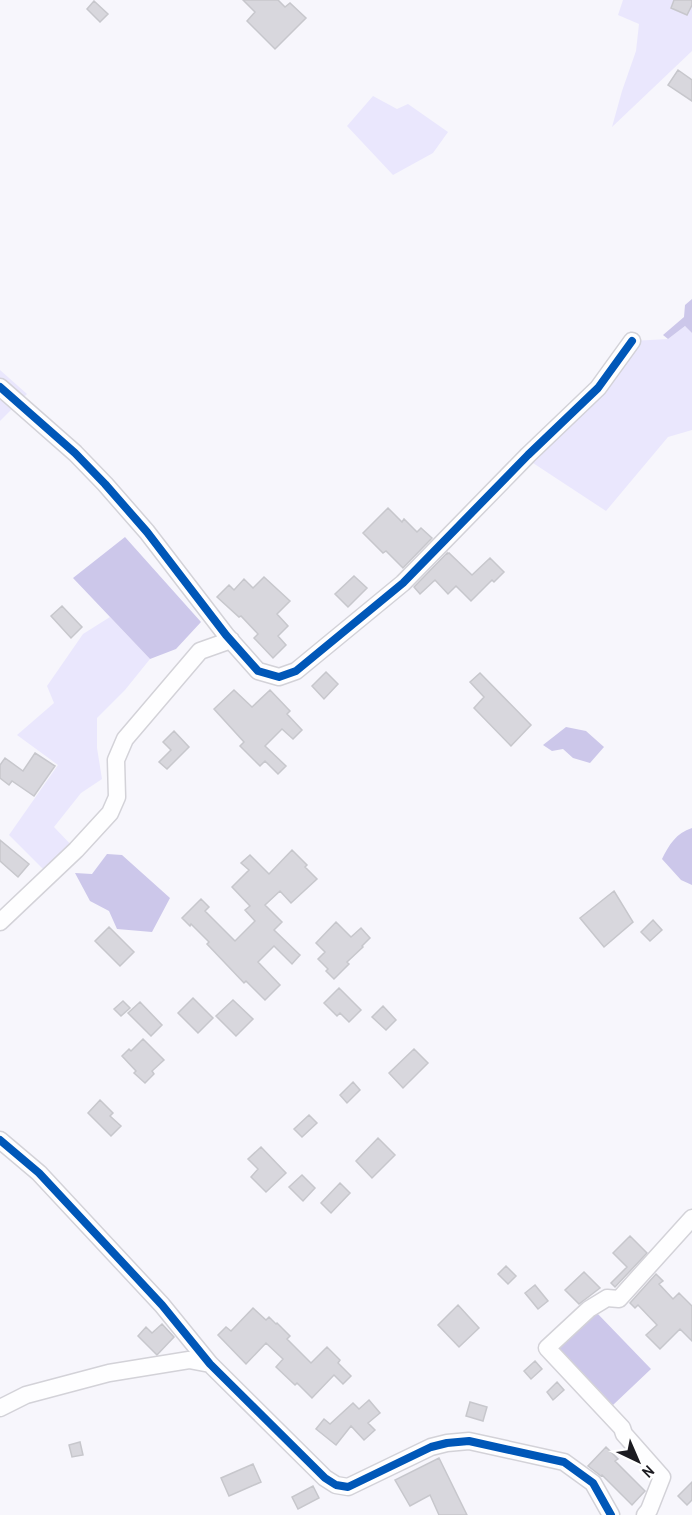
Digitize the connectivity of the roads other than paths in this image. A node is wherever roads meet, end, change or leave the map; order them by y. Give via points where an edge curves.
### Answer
1 (632, 341) dead end
2 (0, 387) edge
3 (231, 640) junction
4 (0, 922) edge
5 (0, 1140) edge
6 (692, 1218) edge
7 (210, 1364) junction
8 (0, 1408) edge
9 (611, 1515) edge
10 (645, 1515) edge

1 - 3 street via 598,387 403,583 296,671 279,677 258,671
2 - 3 street via 105,484
3 - 4 street via 200,651 125,739 116,760 117,797 110,813
5 - 7 street via 39,1173 162,1305
6 - 10 street via 619,1299 607,1298 589,1309 547,1348 662,1477
7 - 8 street via 189,1359 109,1373 26,1395
7 - 9 street via 336,1485 348,1487 431,1447 469,1441 564,1462 593,1483

